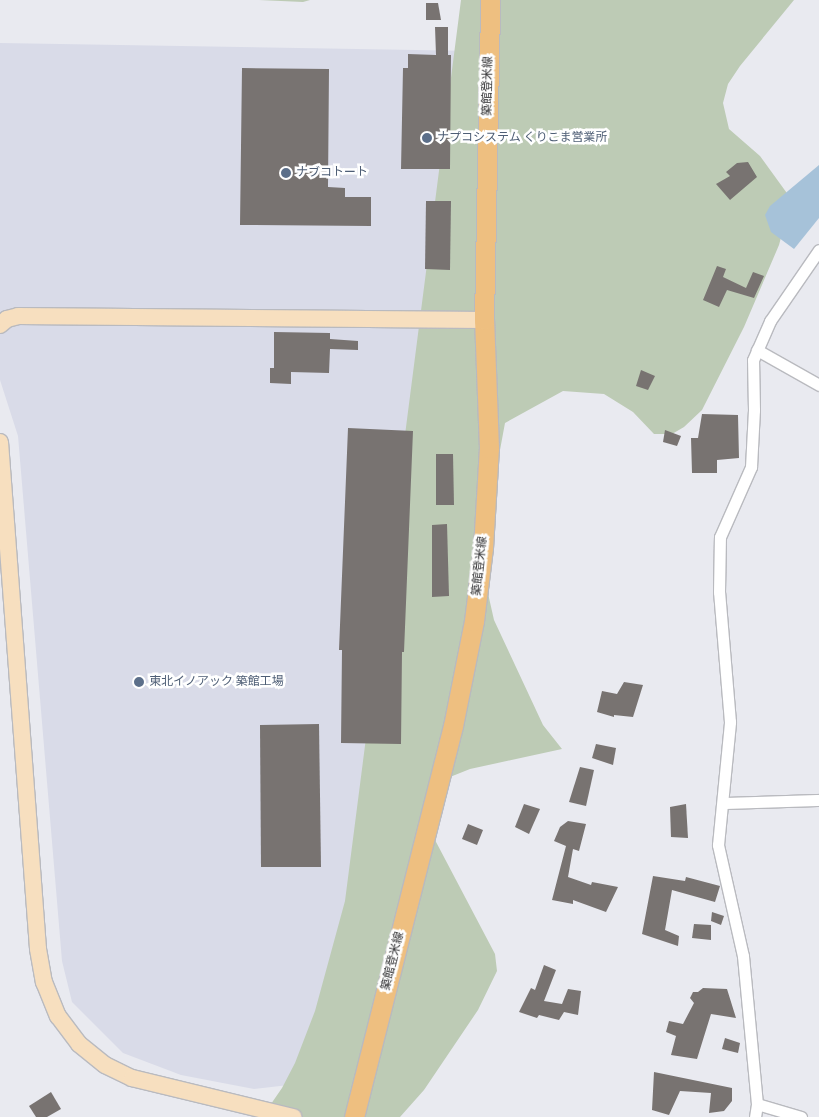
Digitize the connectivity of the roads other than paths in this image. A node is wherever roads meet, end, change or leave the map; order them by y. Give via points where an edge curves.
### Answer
1 (490, 0) edge
2 (819, 250) edge
3 (484, 320) junction
4 (0, 324) edge
5 (758, 350) junction
6 (819, 384) edge
7 (0, 442) edge
8 (819, 800) edge
9 (723, 803) junction
10 (757, 1104) junction
11 (293, 1117) edge
12 (354, 1117) edge
13 (755, 1117) edge
14 (801, 1117) edge

1 - 3 main road, 築館登米線
2 - 5 street via 770,321
3 - 4 street via 18,316 7,318
3 - 12 main road, 築館登米線 via 489,448 483,548 474,621 453,726
5 - 6 street
5 - 9 street via 753,360 750,467 720,538 719,592 730,722
7 - 11 street via 38,949 44,982 58,1016 79,1044 105,1065 132,1078
8 - 9 street
9 - 10 street via 718,845 743,956
10 - 13 street
10 - 14 street

